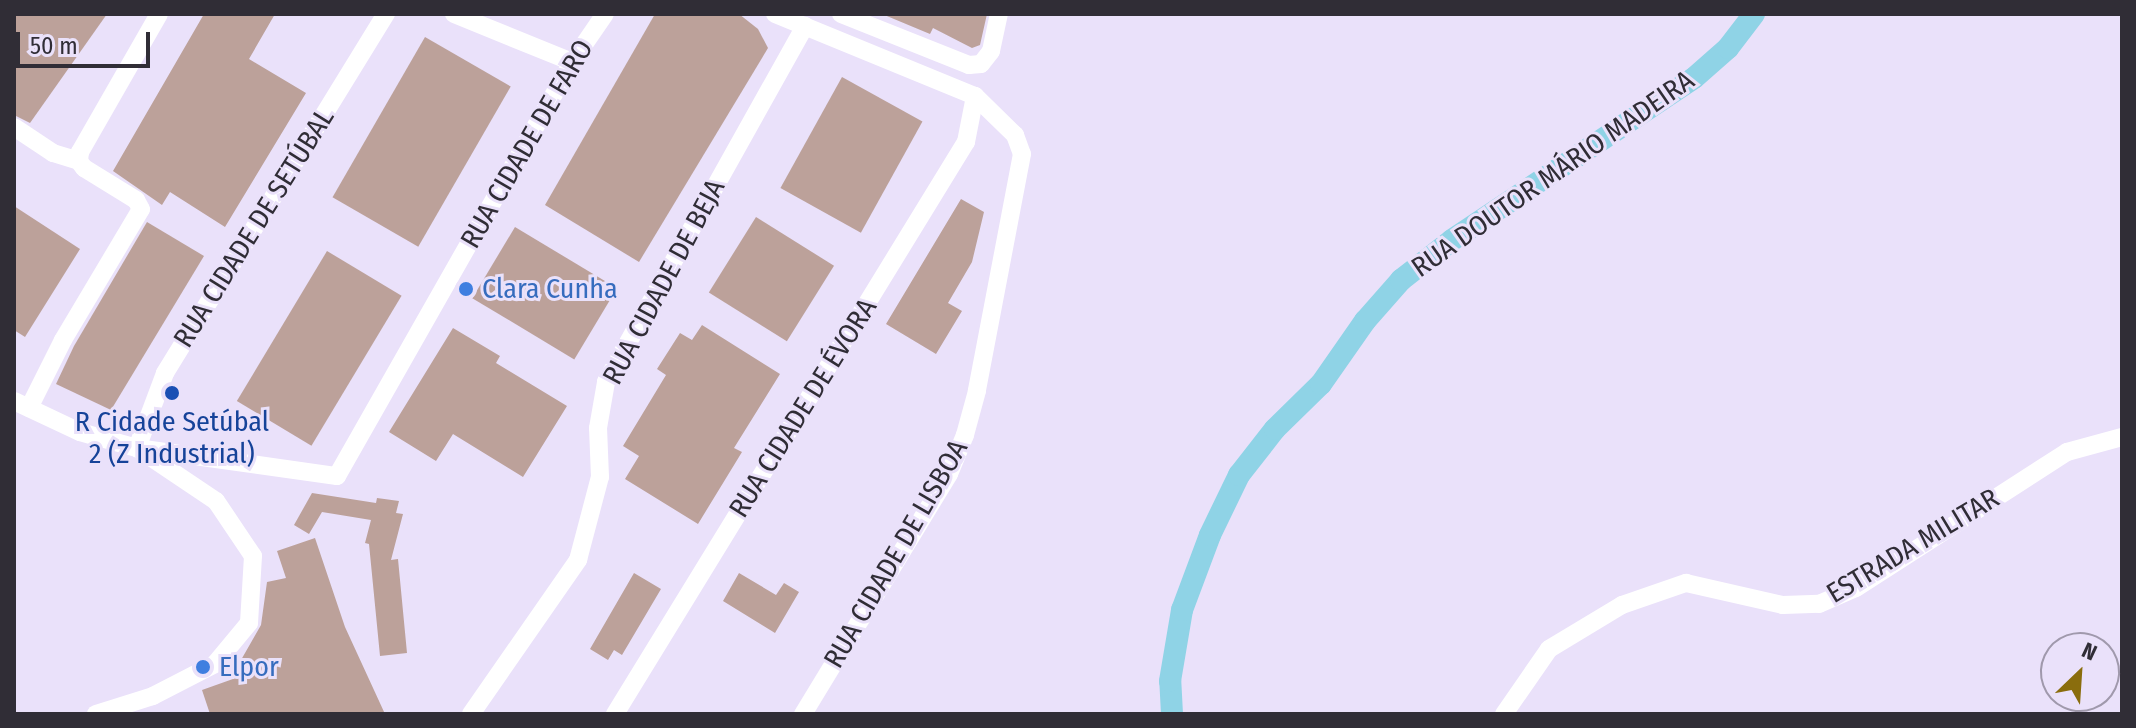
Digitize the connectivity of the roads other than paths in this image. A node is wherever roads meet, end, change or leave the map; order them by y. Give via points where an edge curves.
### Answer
1 (159, 14) edge
2 (386, 14) edge
3 (454, 14) edge
4 (605, 14) edge
5 (775, 14) edge
6 (841, 14) edge
7 (999, 14) edge
8 (1754, 14) edge
9 (805, 26) junction
10 (572, 62) junction
11 (975, 96) junction
12 (14, 127) edge
13 (79, 161) junction
14 (22, 405) edge
15 (2122, 437) edge
16 (137, 448) junction
17 (96, 714) edge
18 (471, 714) edge
19 (615, 714) edge
20 (803, 714) edge
21 (1172, 714) edge
22 (1504, 714) edge

1 - 13 street
2 - 16 street, RUA CIDADE DE SETÚBAL via 165,373
3 - 10 street
4 - 10 street, RUA CIDADE DE FARO
5 - 9 street
6 - 7 street via 969,65 981,64 991,51
8 - 21 main road, RUA DOUTOR MÁRIO MADEIRA via 1728,48 1694,78 1401,280 1321,384 1275,429 1239,475 1182,610 1170,681
9 - 11 street
9 - 18 street, RUA CIDADE DE BEJA via 606,382 598,428 600,477 578,560
10 - 16 street, RUA CIDADE DE FARO via 337,476
11 - 19 street, RUA CIDADE DE ÉVORA via 966,142
11 - 20 street, RUA CIDADE DE LISBOA via 1015,135 1022,154 965,435 949,474
12 - 13 street via 53,153
13 - 14 street via 136,200 141,209
14 - 16 street via 80,432
15 - 22 street, ESTRADA MILITAR via 2067,452 1856,588 1819,604 1783,605 1686,583 1622,605 1549,649
16 - 17 street via 216,501 253,556 249,623 215,664 153,696

